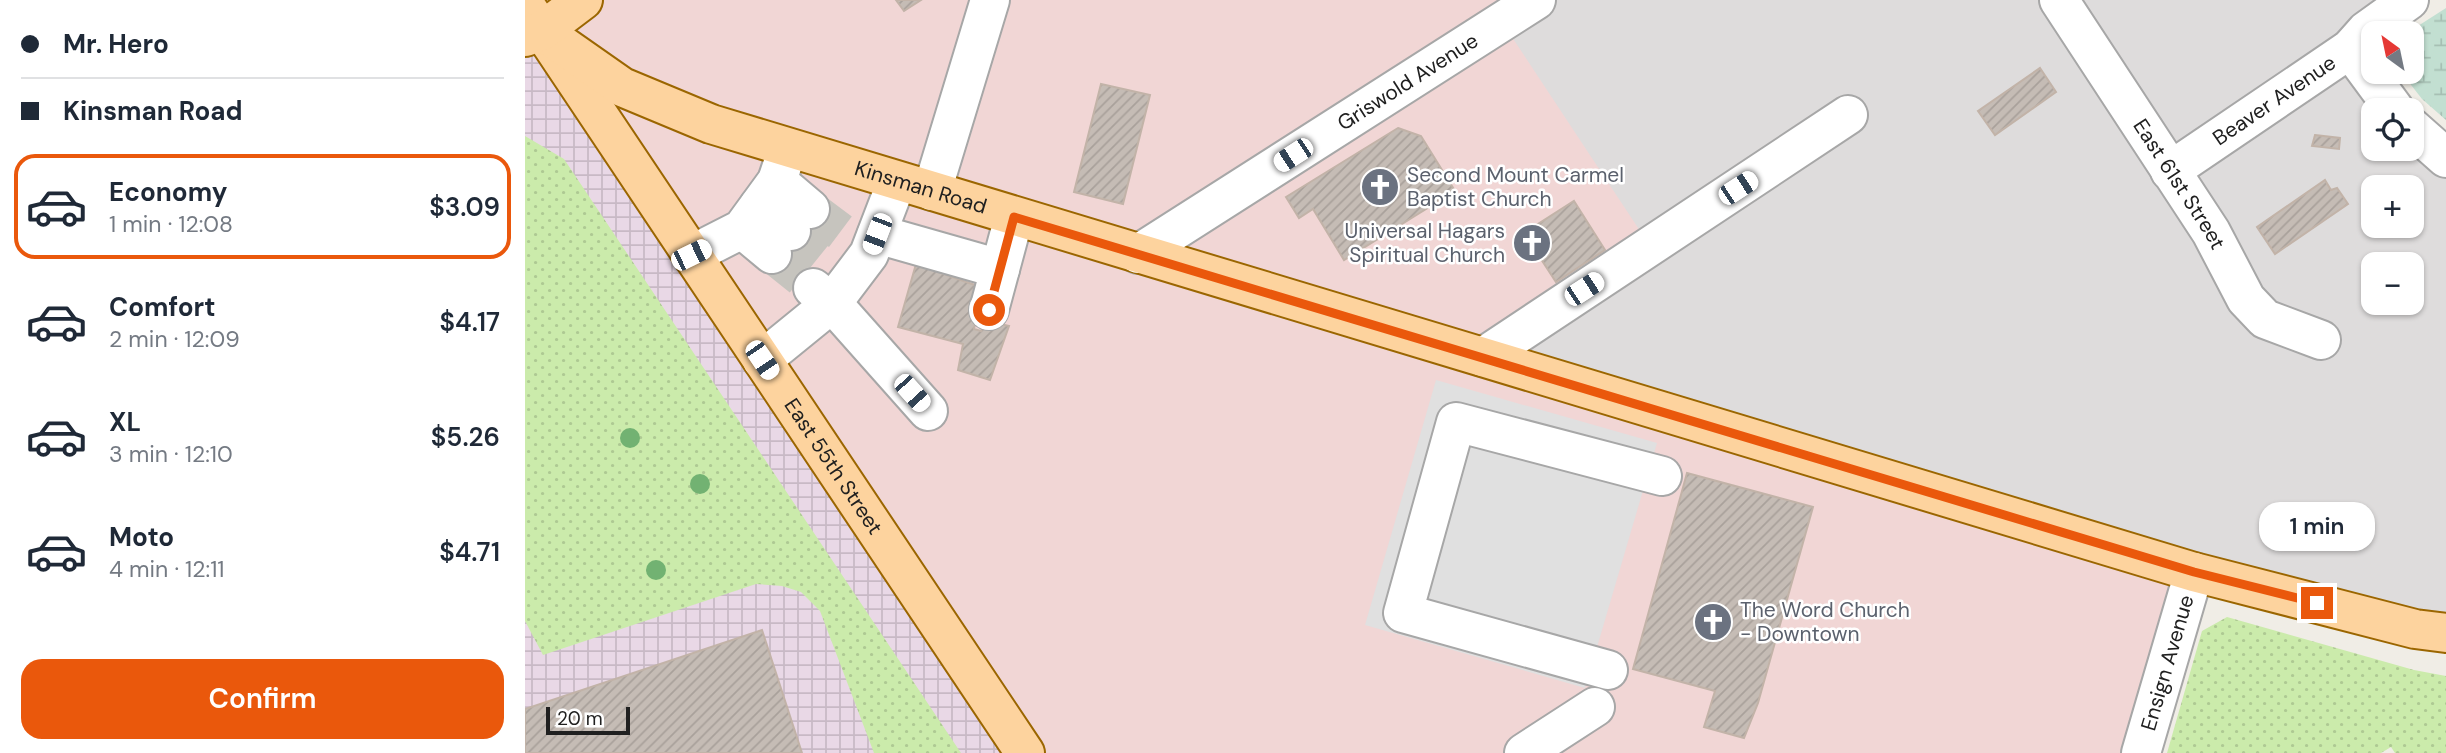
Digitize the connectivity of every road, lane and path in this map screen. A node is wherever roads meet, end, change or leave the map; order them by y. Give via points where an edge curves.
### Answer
1 (583, 0) edge
2 (990, 0) edge
3 (1536, 0) edge
4 (2059, 0) edge
5 (2392, 4) edge
6 (531, 24) edge
7 (2350, 49) junction
8 (2386, 98) edge
9 (1848, 115) dead end
10 (2424, 139) edge
11 (2446, 158) edge
12 (2170, 171) junction
13 (915, 186) junction
14 (767, 191) junction
15 (1014, 217) junction
16 (1138, 254) junction
17 (691, 255) junction
18 (846, 265) junction
19 (1000, 269) junction
20 (989, 310) dead end
21 (2321, 340) dead end
22 (1483, 356) junction
23 (762, 360) junction
24 (928, 411) dead end
25 (1662, 475) dead end
26 (2194, 572) junction
27 (2446, 633) edge
28 (1608, 670) dead end
29 (1594, 707) dead end
30 (1025, 753) edge
31 (1524, 753) edge
32 (2141, 753) edge

1 - 6 main road
2 - 13 street
3 - 16 street, Griswold Avenue
4 - 12 street, East 61st Street
5 - 7 street, Beaver Avenue
6 - 14 main road, Kinsman Road via 622,87 711,124
6 - 17 main road, East 55th Street
7 - 8 street
7 - 12 street, Beaver Avenue
9 - 22 street
10 - 11 street
12 - 21 street, East 61st Street via 2211,232 2246,299 2265,319
13 - 14 main road, Kinsman Road
13 - 15 main road, Kinsman Road
13 - 18 street
14 - 14 street via 791,231
14 - 17 street
15 - 16 main road, Kinsman Road
15 - 19 street
16 - 22 main road, Kinsman Road
17 - 23 main road, East 55th Street
18 - 19 street
18 - 23 street
18 - 24 street
19 - 20 street
22 - 26 main road, Kinsman Road
23 - 30 main road, East 55th Street
25 - 28 street via 1456,422 1403,613
26 - 27 main road, Kinsman Road
26 - 32 street, Ensign Avenue
29 - 31 street

